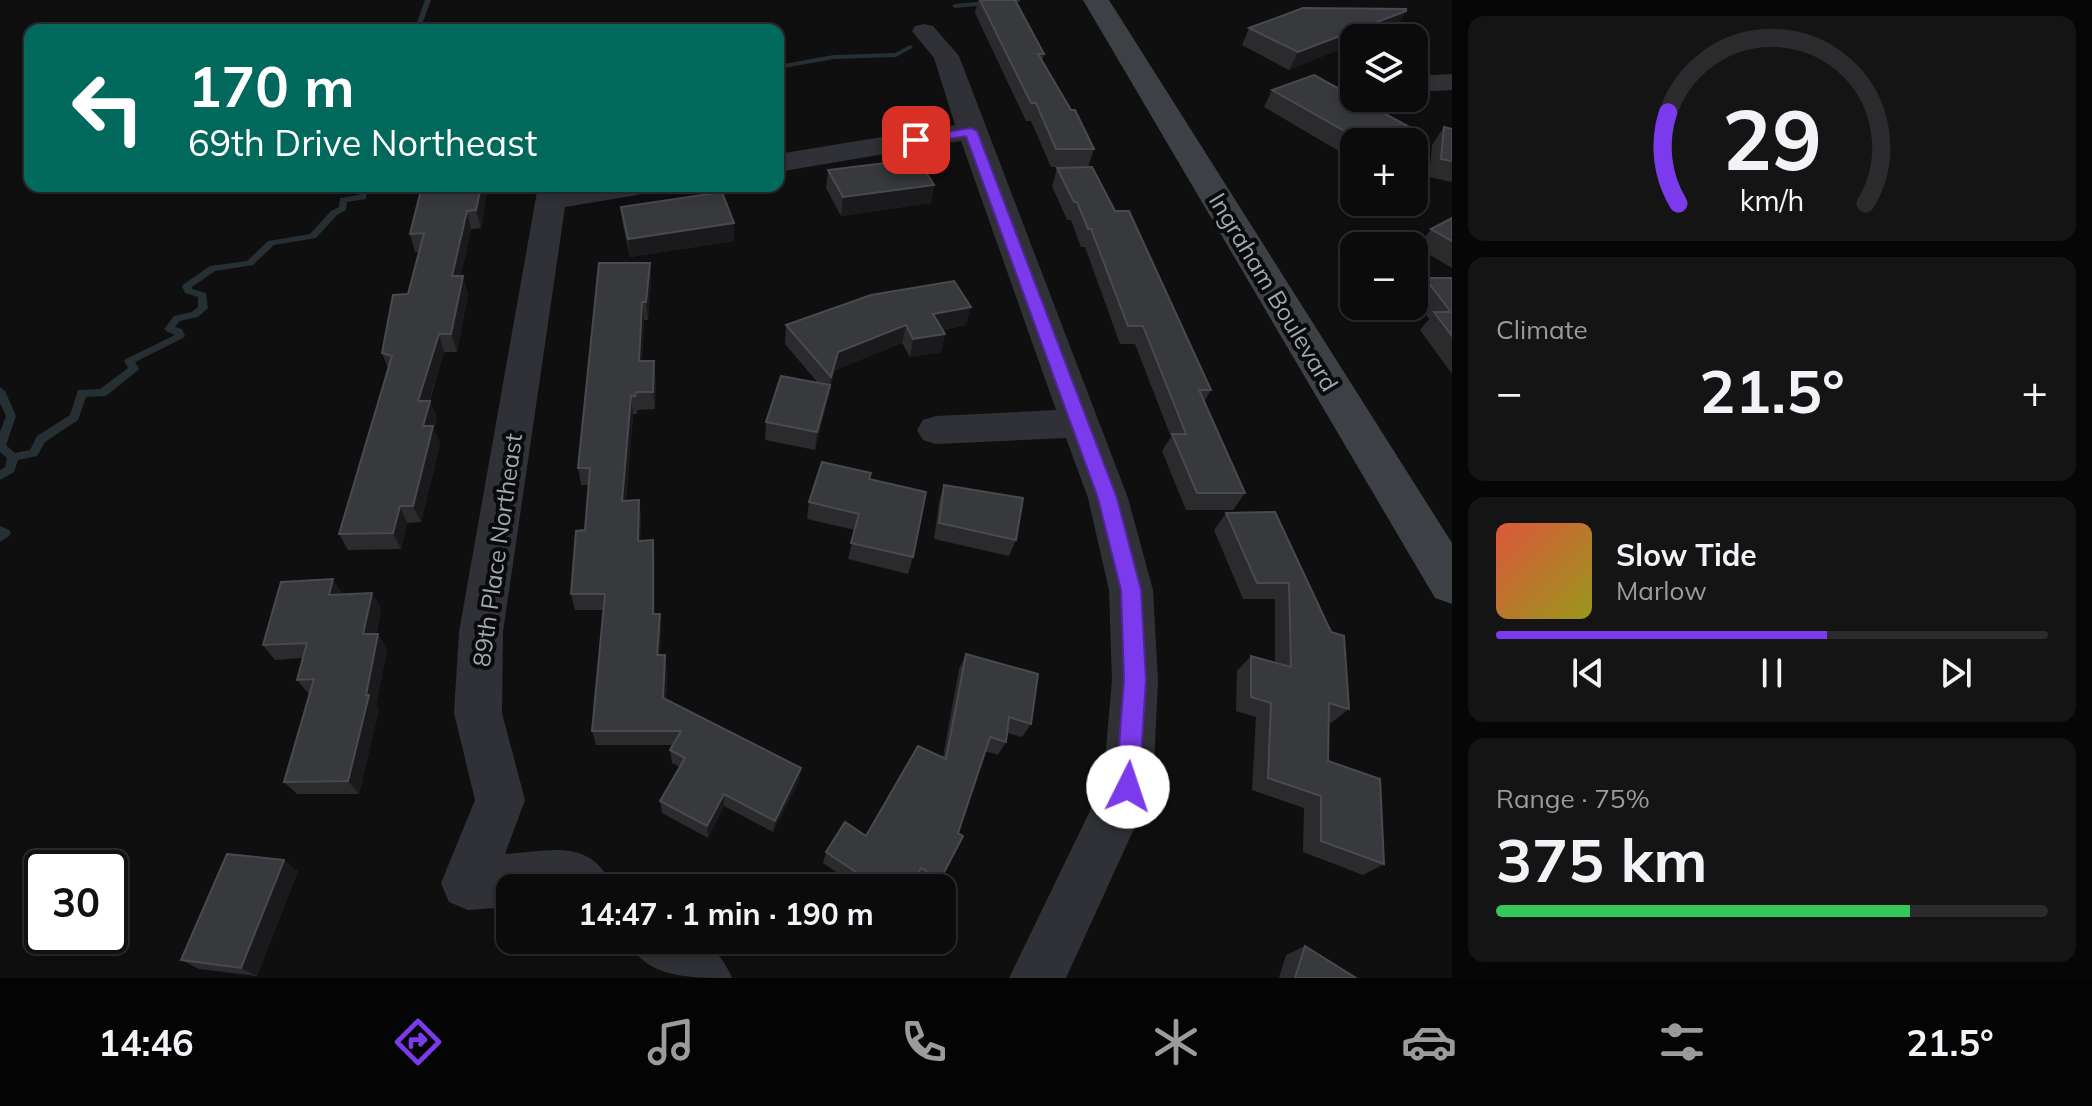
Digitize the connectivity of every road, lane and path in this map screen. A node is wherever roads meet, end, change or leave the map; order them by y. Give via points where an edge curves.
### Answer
1 (1096, 0) edge
2 (924, 31) dead end
3 (1452, 82) edge
4 (1428, 83) edge
5 (971, 131) junction
6 (784, 162) edge
7 (552, 193) edge
8 (1077, 423) junction
9 (936, 430) dead end
10 (1452, 584) edge
11 (496, 881) edge
12 (672, 954) edge
13 (704, 978) edge
14 (1037, 978) edge

1 - 10 main road, Ingraham Boulevard
2 - 5 street via 946,56
3 - 4 street
5 - 6 street
5 - 8 street
7 - 11 street, 89th Place Northeast via 481,632 478,713 500,800 468,883
8 - 9 street
8 - 14 street via 1108,498 1131,590 1135,680 1128,787
12 - 13 street

